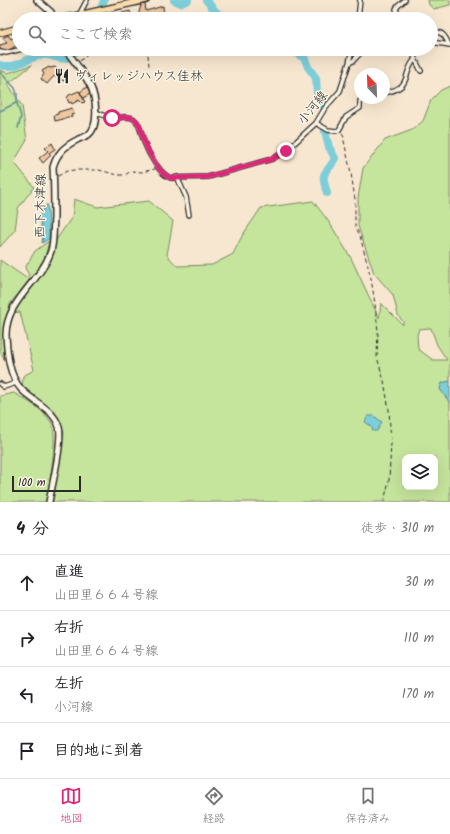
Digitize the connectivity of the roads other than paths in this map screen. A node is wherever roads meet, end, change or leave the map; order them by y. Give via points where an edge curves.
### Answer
1 (37, 0) edge
2 (87, 0) edge
3 (146, 0) edge
4 (360, 0) edge
5 (405, 0) edge
6 (51, 12) edge
7 (83, 12) edge
8 (92, 12) edge
9 (359, 12) edge
10 (397, 12) edge
11 (12, 30) edge
12 (438, 31) edge
13 (0, 33) edge
14 (438, 43) edge
15 (449, 45) edge
16 (0, 52) edge
17 (12, 52) edge
18 (71, 56) edge
19 (350, 56) edge
20 (358, 56) edge
21 (414, 56) edge
22 (415, 59) junction
23 (349, 63) junction
24 (421, 71) dead end
25 (390, 92) edge
26 (360, 104) edge
27 (96, 112) junction
28 (316, 123) junction
29 (177, 177) junction
30 (188, 215) dead end
31 (16, 383) junction
32 (0, 384) edge
33 (49, 502) edge

1 - 6 street
2 - 7 street
3 - 8 main road
4 - 9 street
5 - 10 street via 398,6
11 - 13 main road
12 - 15 street
14 - 15 street
16 - 17 street
18 - 27 street, 西下木津線 via 90,86
19 - 23 street
20 - 23 street, 小河線
21 - 22 street
22 - 24 street
22 - 25 street via 411,63 405,83
23 - 28 street, 小河線 via 340,91
26 - 28 street via 360,108 346,117 340,130 328,130
27 - 29 street, 小河線 via 112,118 133,118 139,124 144,142 159,168 166,176
27 - 31 street, 西下木津線 via 94,128 88,135 62,149 55,159 51,250 36,277 11,310 8,321 6,334 9,359
28 - 29 street, 小河線 via 286,151 272,159 208,177
29 - 30 street via 186,197
31 - 32 street via 4,387
31 - 33 street, 西下木津線 via 54,417 59,427 60,439

